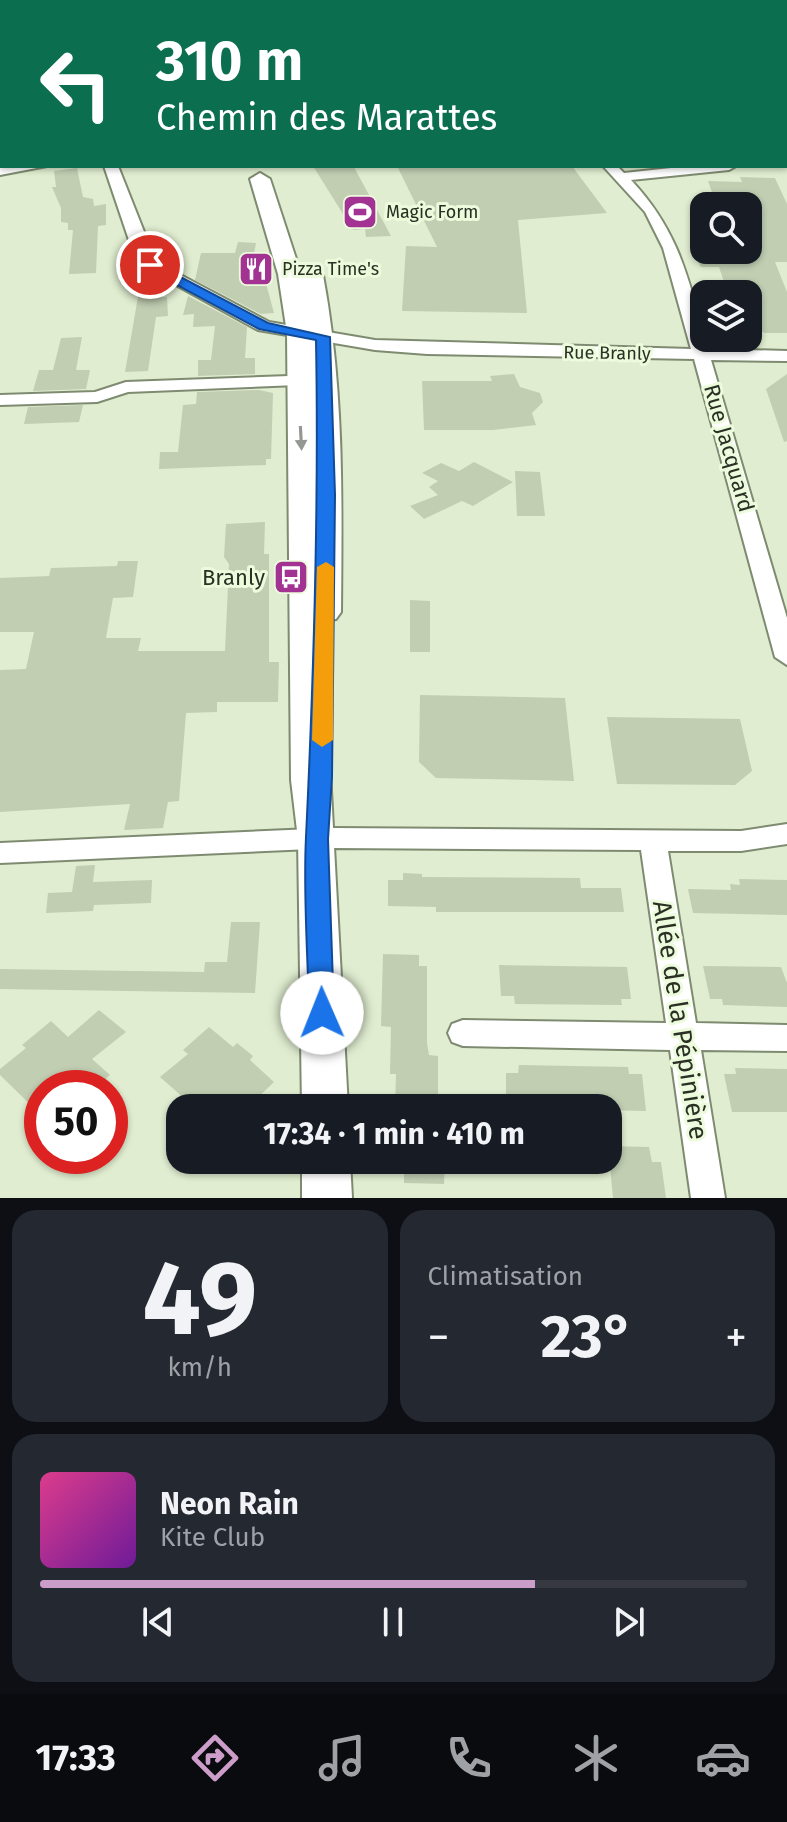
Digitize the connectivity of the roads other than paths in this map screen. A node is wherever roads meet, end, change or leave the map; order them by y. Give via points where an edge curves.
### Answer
1 (24, 168) edge
2 (112, 168) edge
3 (612, 168) edge
4 (710, 168) edge
5 (0, 171) edge
6 (256, 172) edge
7 (623, 177) junction
8 (703, 355) junction
9 (787, 356) edge
10 (311, 357) junction
11 (0, 400) edge
12 (787, 657) edge
13 (787, 834) edge
14 (317, 839) junction
15 (653, 841) junction
16 (0, 853) edge
17 (463, 1033) dead end
18 (683, 1036) junction
19 (787, 1038) edge
20 (325, 1094) edge
21 (326, 1174) edge
22 (327, 1198) edge
23 (708, 1198) edge

1 - 5 street
2 - 10 street via 140,252 150,265
3 - 7 street, Rue Jacquard
4 - 7 street
6 - 10 main road via 309,262
7 - 8 street, Rue Jacquard via 665,231
8 - 9 street, Rue Branly
8 - 10 street, Rue Branly via 427,349
8 - 12 street, Rue Jacquard
10 - 11 street, Rue Branly via 126,387 97,397
10 - 14 main road via 310,780
13 - 15 street via 741,841
14 - 15 street
14 - 16 street
14 - 20 main road
15 - 18 street, Allée de la Pépinière
17 - 18 street
18 - 19 street
18 - 23 street, Allée de la Pépinière
21 - 22 main road

